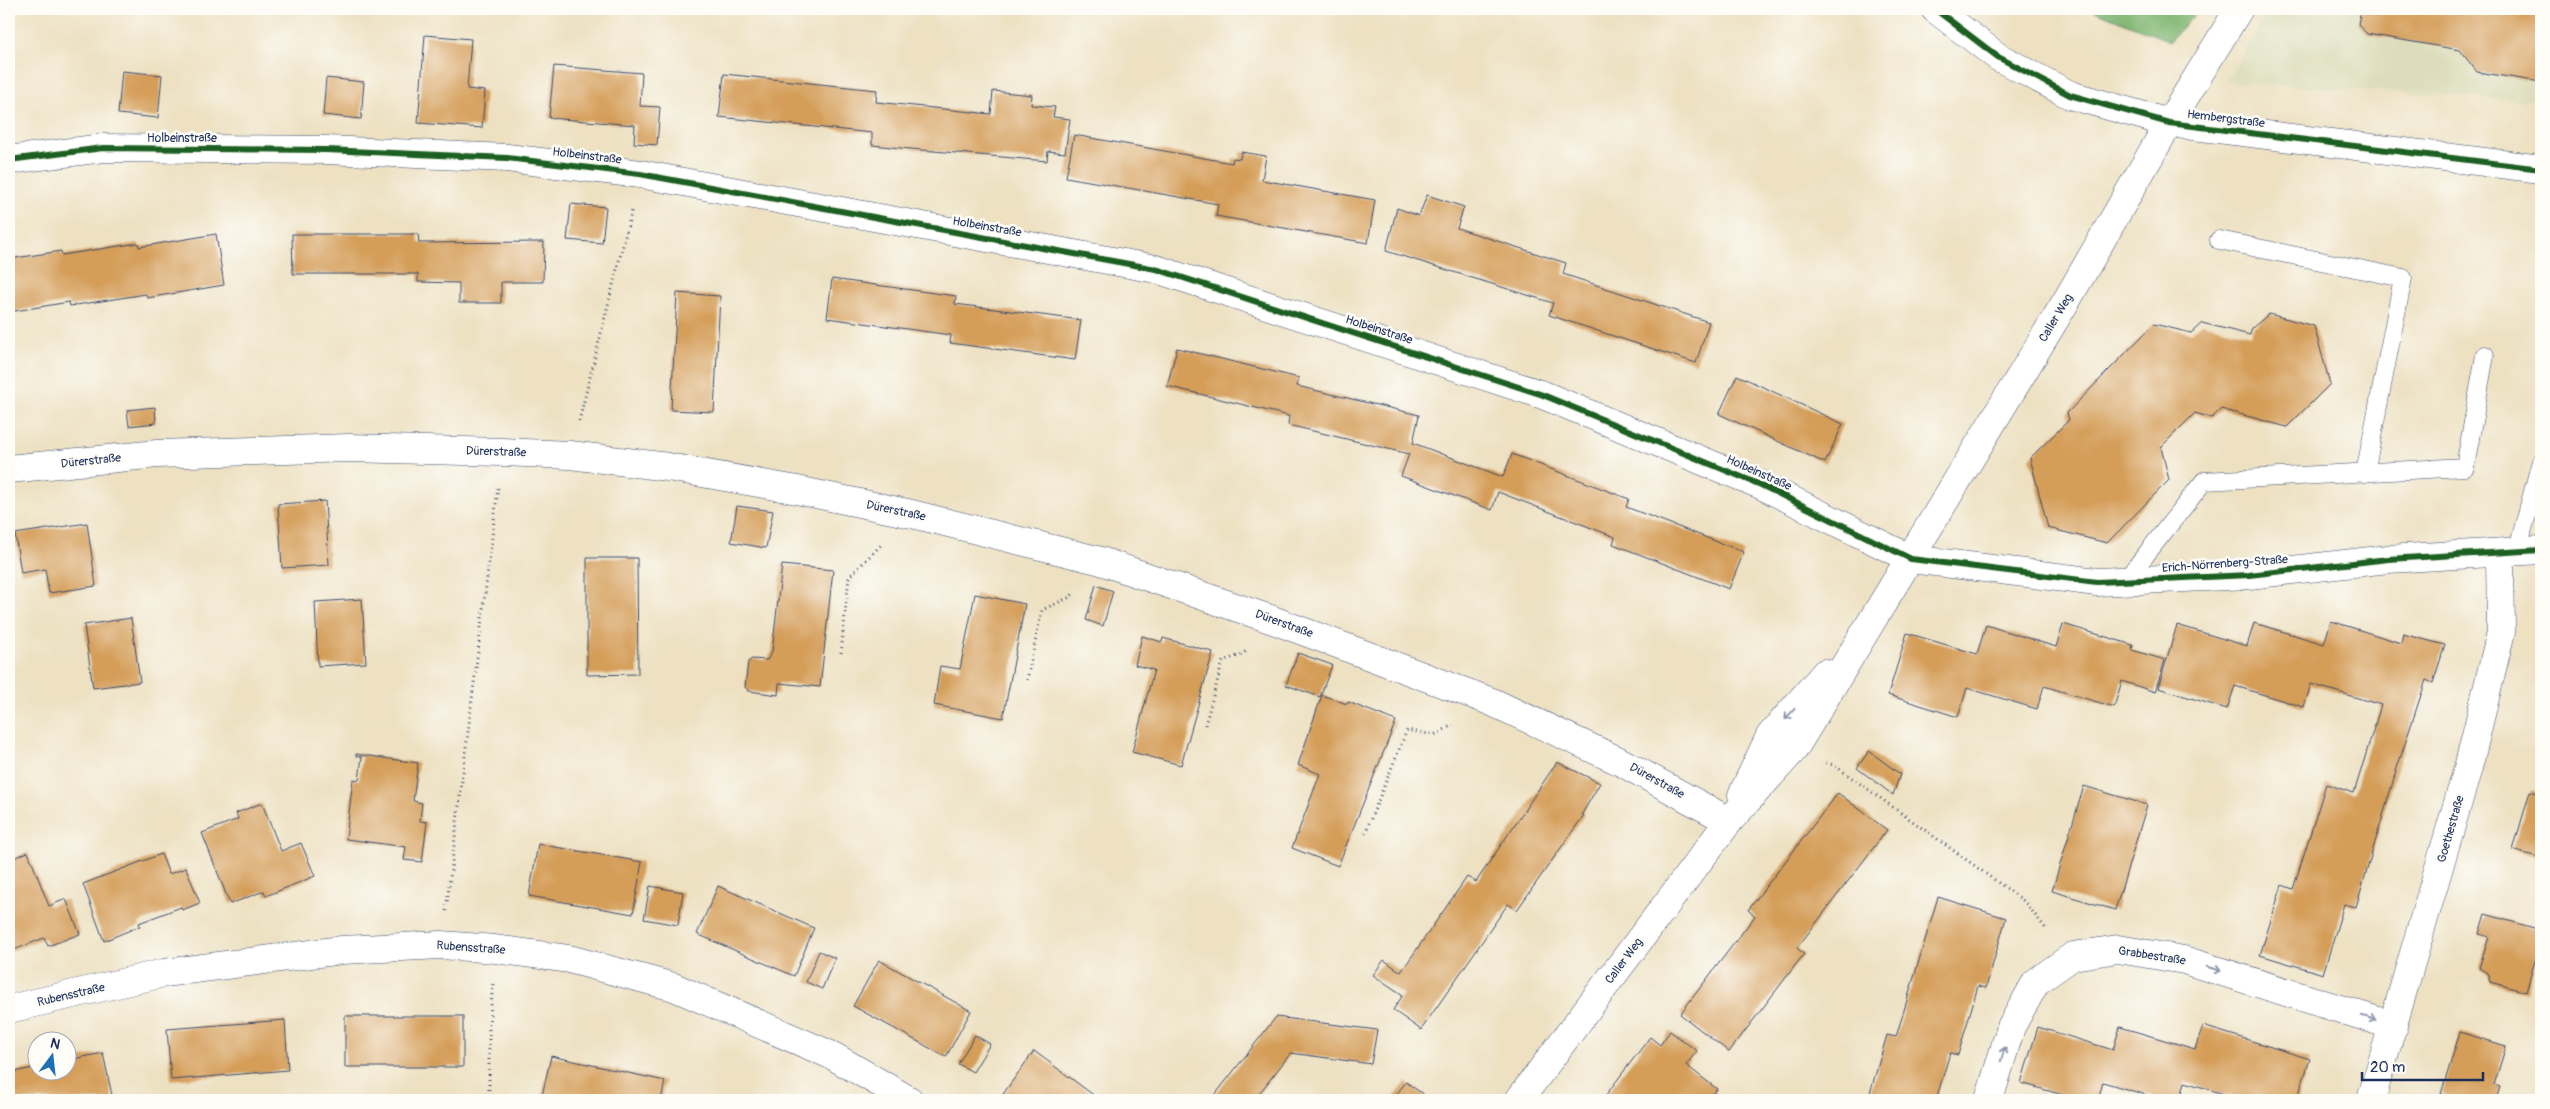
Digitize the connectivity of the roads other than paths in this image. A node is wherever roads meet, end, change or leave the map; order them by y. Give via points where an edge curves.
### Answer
1 (1935, 9) edge
2 (2239, 9) edge
3 (2169, 123) junction
4 (9, 160) edge
5 (2541, 169) edge
6 (2218, 240) dead end
7 (2485, 355) dead end
8 (2541, 461) edge
9 (9, 469) edge
10 (2365, 473) junction
11 (2519, 552) edge
12 (1911, 559) junction
13 (2125, 581) junction
14 (1868, 625) junction
15 (1729, 822) junction
16 (9, 1009) edge
17 (2394, 1026) junction
18 (909, 1100) edge
19 (1519, 1100) edge
20 (1989, 1100) edge
21 (2371, 1100) edge

1 - 3 street, Hembergstraße via 1998,57 2070,95
2 - 3 street, Caller Weg
3 - 5 street, Hembergstraße
3 - 12 street, Caller Weg
4 - 12 street, Holbeinstraße via 103,148 326,150 507,158 640,174 1156,269 1543,395 1761,485
6 - 10 lane via 2403,278
7 - 10 lane via 2465,466
8 - 11 lane
9 - 15 street, Dürerstraße via 157,454 350,448 570,455 668,467 792,489 912,514 1101,561 1273,620 1492,702 1620,761
10 - 13 lane via 2204,481
11 - 13 street, Erich-Nörrenberg-Straße via 2388,559 2249,575
11 - 17 street, Goethestraße via 2468,768
12 - 13 street, Erich-Nörrenberg-Straße via 2097,582
12 - 14 street, Caller Weg
14 - 15 street, Caller Weg via 1794,749
14 -> 15 street, Caller Weg via 1770,736
15 - 19 street, Caller Weg
16 - 18 street, Rubensstraße via 164,973 342,950 441,945 495,948 569,958 674,987 833,1056
20 -> 17 street, Grabbestraße via 2011,1027 2036,982 2073,956 2118,949 2184,960
17 - 21 street, Goethestraße

